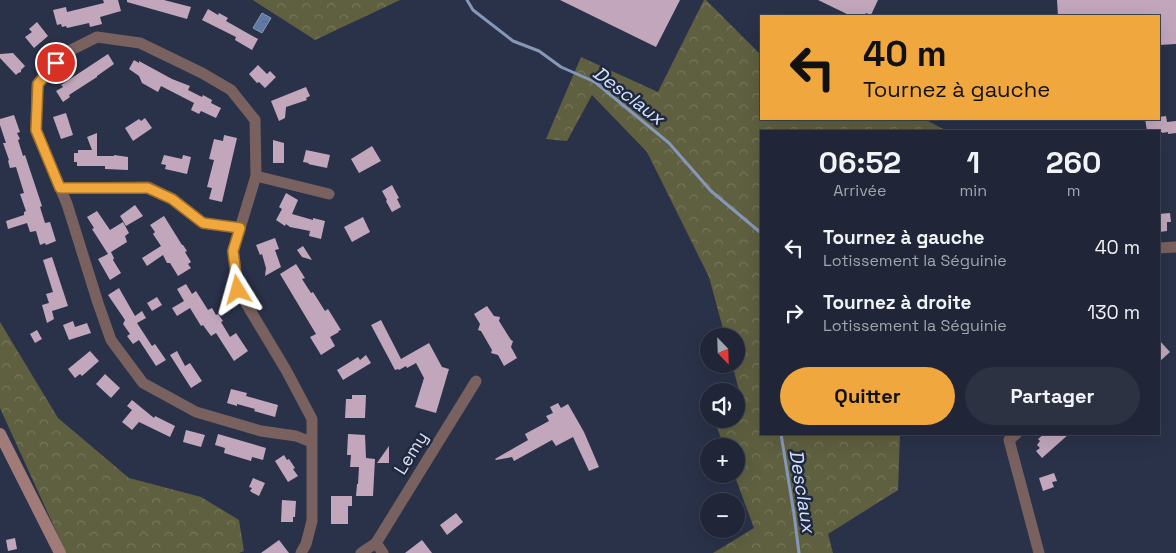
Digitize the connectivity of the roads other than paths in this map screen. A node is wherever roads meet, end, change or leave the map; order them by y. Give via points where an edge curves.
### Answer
1 (256, 176) junction
2 (60, 188) junction
3 (329, 194) dead end
4 (240, 228) junction
5 (1176, 247) edge
6 (1160, 248) edge
7 (476, 381) dead end
8 (0, 434) edge
9 (1015, 435) edge
10 (311, 442) junction
11 (376, 543) junction
12 (60, 553) edge
13 (301, 553) edge
14 (362, 553) edge
15 (383, 553) edge
16 (1039, 553) edge

1 - 2 street via 255,120 231,90 140,43 97,37 65,53 38,84 36,130
1 - 3 street
1 - 4 street
2 - 4 street via 148,188 172,199 203,223
2 - 10 street via 111,340 143,383 196,412
4 - 10 street via 233,251 238,290 312,419
5 - 6 street
7 - 11 street, Lemy
8 - 12 street
9 - 16 street via 1009,440
10 - 13 street via 312,521
11 - 14 street
11 - 15 street

